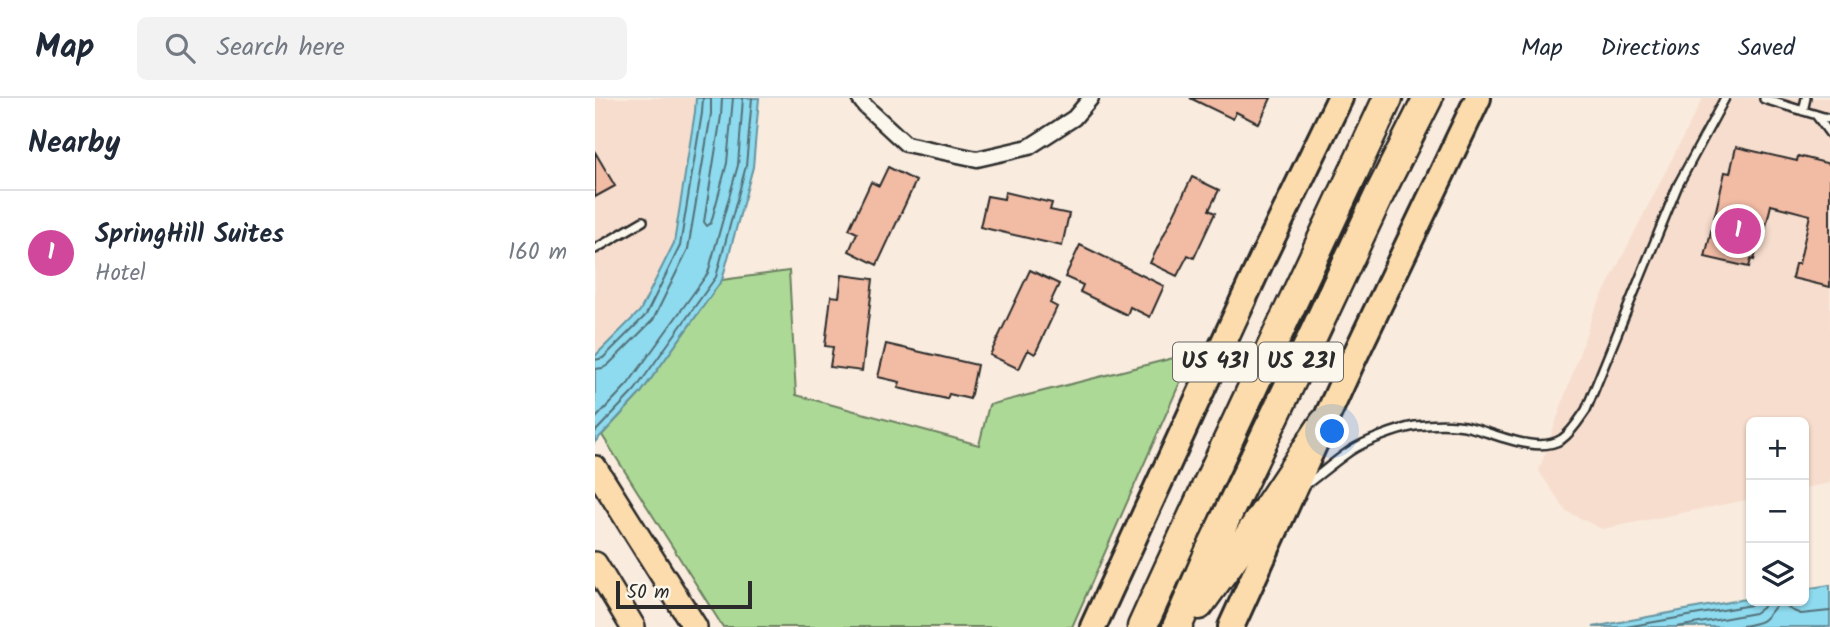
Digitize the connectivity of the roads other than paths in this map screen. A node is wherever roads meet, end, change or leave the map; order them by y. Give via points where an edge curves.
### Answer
1 (859, 98) edge
2 (1091, 98) edge
3 (1340, 98) edge
4 (1388, 98) edge
5 (1428, 98) edge
6 (1478, 98) edge
7 (1725, 98) edge
8 (1806, 98) edge
9 (1764, 99) edge
10 (1803, 111) junction
11 (1815, 115) junction
12 (1830, 119) edge
13 (1830, 134) edge
14 (643, 221) dead end
15 (595, 249) edge
16 (1324, 423) junction
17 (595, 468) edge
18 (1292, 496) junction
19 (595, 564) edge
20 (633, 627) edge
21 (695, 627) edge
22 (1093, 627) edge
23 (1142, 627) edge
24 (1177, 627) edge
25 (1183, 627) edge
26 (1231, 627) edge

1 - 2 street via 906,144 977,159 1030,147 1074,118
3 - 22 highway, US 431
4 - 23 highway, US 231
5 - 24 highway, US 231
6 - 16 highway
7 - 18 lane via 1678,185 1586,410 1562,440 1544,446 1449,424 1397,430 1352,450
8 - 10 lane
9 - 10 lane
10 - 11 lane
11 - 12 lane
11 - 13 lane
14 - 15 lane
16 - 18 highway
16 - 25 highway
17 - 21 main road
18 - 26 highway
19 - 20 main road

